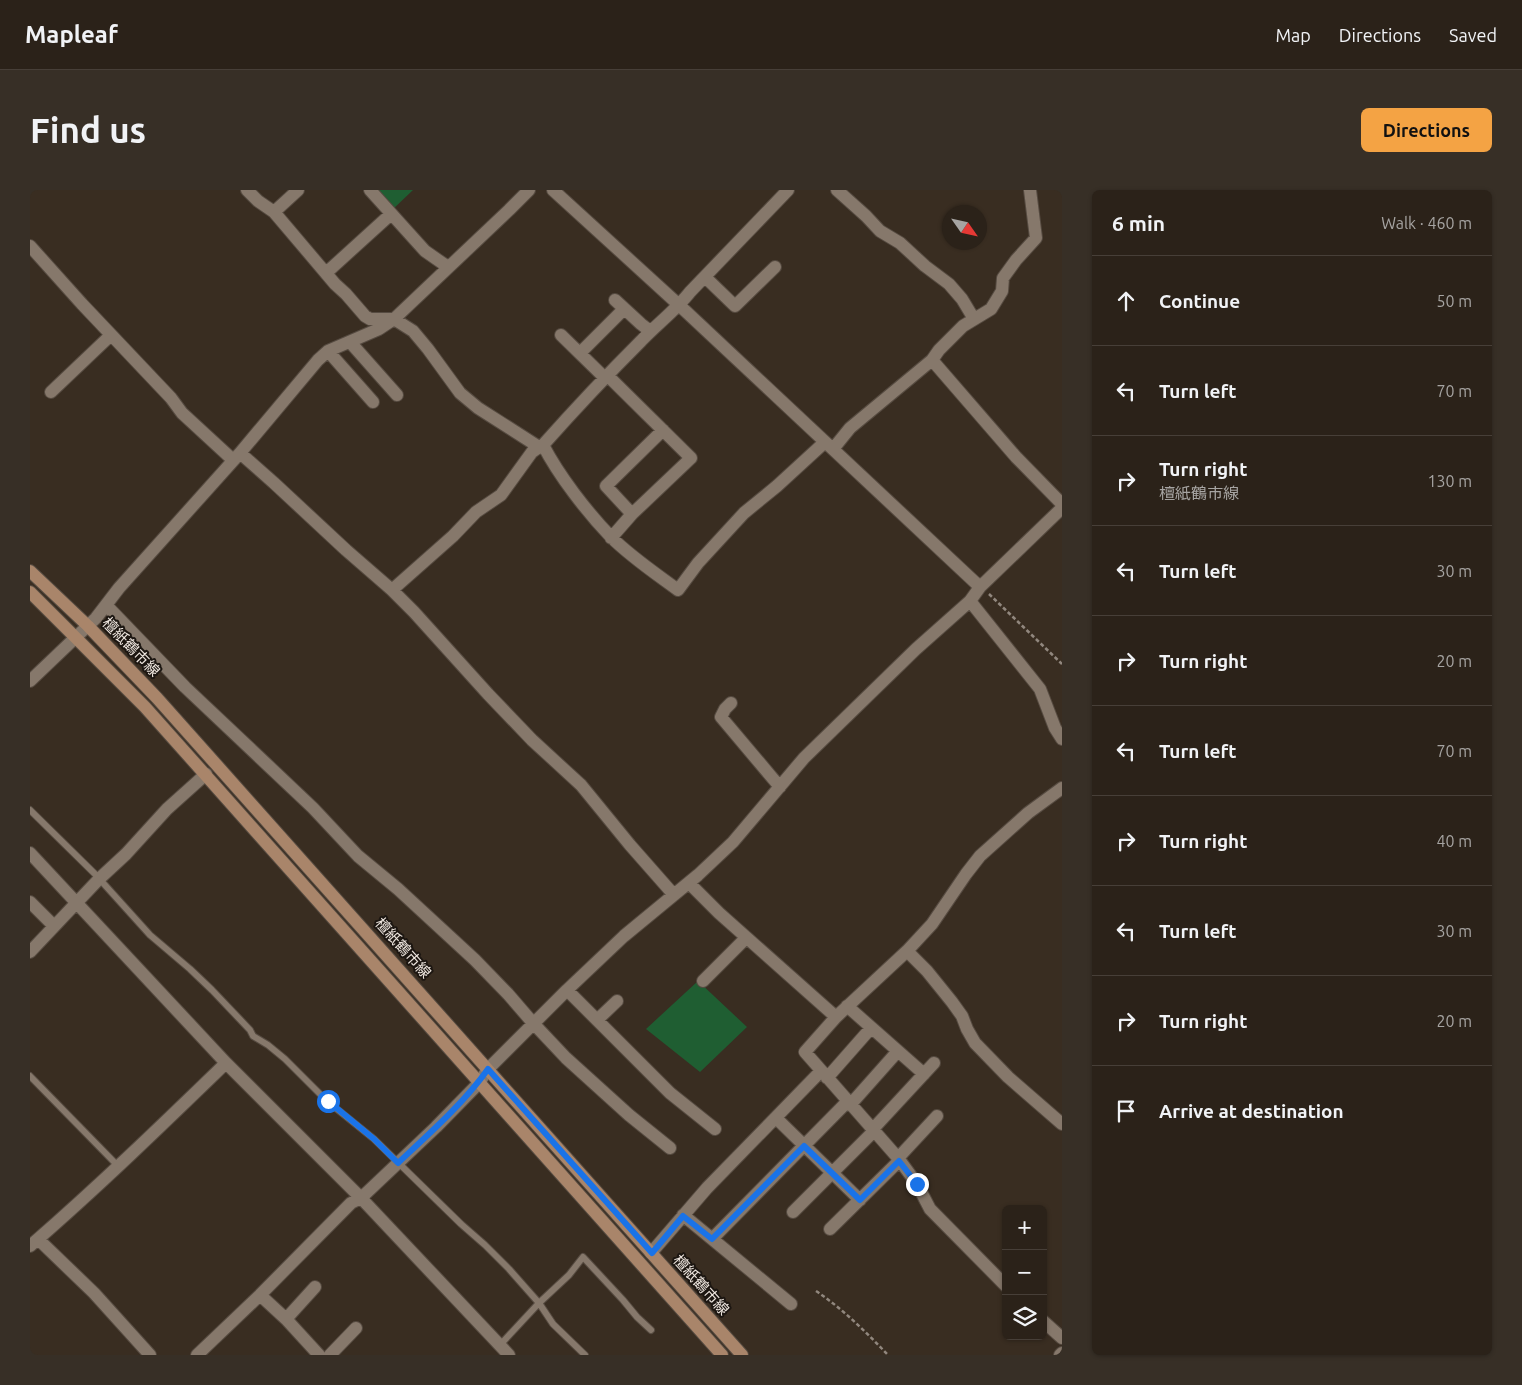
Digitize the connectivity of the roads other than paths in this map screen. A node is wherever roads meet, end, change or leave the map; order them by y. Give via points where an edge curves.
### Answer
1 (247, 190) edge
2 (298, 190) edge
3 (370, 190) edge
4 (529, 190) edge
5 (553, 190) edge
6 (788, 190) edge
7 (837, 190) edge
8 (1030, 190) edge
9 (274, 212) junction
10 (391, 214) junction
11 (30, 246) edge
12 (448, 267) junction
13 (774, 267) dead end
14 (326, 273) junction
15 (705, 277) junction
16 (679, 305) junction
17 (394, 319) junction
18 (974, 319) junction
19 (650, 331) junction
20 (111, 335) junction
21 (561, 335) dead end
22 (350, 342) junction
23 (328, 352) junction
24 (580, 353) junction
25 (932, 360) junction
26 (606, 376) junction
27 (51, 392) dead end
28 (397, 395) dead end
29 (373, 402) dead end
30 (663, 430) junction
31 (540, 446) junction
32 (829, 446) junction
33 (236, 457) junction
34 (1062, 504) edge
35 (1062, 508) edge
36 (632, 514) junction
37 (611, 538) junction
38 (30, 571) edge
39 (980, 587) junction
40 (392, 590) junction
41 (30, 592) edge
42 (970, 600) junction
43 (106, 605) junction
44 (88, 626) junction
45 (76, 637) junction
46 (30, 681) edge
47 (731, 703) dead end
48 (1062, 739) edge
49 (206, 774) junction
50 (780, 787) junction
51 (1062, 788) edge
52 (30, 810) edge
53 (30, 853) edge
54 (99, 879) junction
55 (689, 883) junction
56 (674, 895) junction
57 (30, 902) edge
58 (77, 902) junction
59 (54, 926) junction
60 (746, 938) junction
61 (907, 951) junction
62 (30, 952) edge
63 (703, 981) dead end
64 (567, 990) junction
65 (617, 1000) dead end
66 (847, 1006) junction
67 (836, 1017) junction
68 (597, 1020) junction
69 (533, 1023) junction
70 (872, 1028) junction
71 (898, 1051) junction
72 (226, 1063) junction
73 (934, 1063) dead end
74 (488, 1069) junction
75 (824, 1074) junction
76 (924, 1074) junction
77 (30, 1076) edge
78 (479, 1083) junction
79 (849, 1103) junction
80 (937, 1116) dead end
81 (776, 1118) junction
82 (1062, 1124) edge
83 (715, 1129) dead end
84 (873, 1130) junction
85 (804, 1146) junction
86 (670, 1148) dead end
87 (899, 1160) junction
88 (398, 1163) junction
89 (118, 1166) junction
90 (832, 1172) junction
91 (360, 1198) junction
92 (860, 1200) junction
93 (793, 1212) dead end
94 (683, 1216) junction
95 (830, 1229) dead end
96 (712, 1239) junction
97 (34, 1242) edge
98 (652, 1253) junction
99 (1002, 1282) edge
100 (315, 1287) dead end
101 (260, 1295) junction
102 (539, 1303) junction
103 (791, 1304) dead end
104 (286, 1319) junction
105 (1047, 1325) edge
106 (356, 1328) dead end
107 (651, 1330) dead end
108 (1062, 1338) edge
109 (501, 1351) edge
110 (150, 1355) edge
111 (197, 1355) edge
112 (319, 1355) edge
113 (330, 1355) edge
114 (585, 1355) edge
115 (722, 1355) edge
116 (742, 1355) edge

1 - 9 street
2 - 9 street
3 - 10 street
4 - 12 street
5 - 16 street
6 - 15 street
7 - 18 street via 880,231 900,243 949,284
8 - 18 street via 1036,238 1003,278 1002,291 990,309
9 - 14 street
10 - 12 street via 425,251
10 - 14 street
11 - 20 street
12 - 17 street
13 - 15 street via 735,306
14 - 17 street via 365,316
15 - 16 street
16 - 19 street
16 - 32 street
17 - 22 street
17 - 31 street via 413,331 460,393 478,408
18 - 25 street
19 - 24 street via 619,304
19 - 26 street
20 - 27 street
20 - 33 street via 182,413
21 - 24 street
22 - 23 street
22 - 28 street
23 - 29 street
23 - 33 street
24 - 26 street
25 - 32 street
25 - 34 street via 1016,457
26 - 30 street
26 - 31 street
30 - 36 street via 606,486
30 - 36 street via 691,458
31 - 37 street
31 - 40 street via 532,452 501,495 476,512
32 - 37 street via 744,513 698,562 678,590
32 - 39 street
33 - 40 street via 274,483
33 - 43 street
35 - 39 street
36 - 37 street
38 - 44 main road, 檀紙鶴市線
39 - 42 street
40 - 56 street via 526,734 582,785
41 - 45 main road, 檀紙鶴市線
42 - 48 street via 1040,689
42 - 50 street via 804,758
43 - 44 street
43 - 69 street via 358,856 474,960
44 - 45 street
44 - 74 main road, 檀紙鶴市線 via 158,698
45 - 46 street
45 - 49 main road, 檀紙鶴市線
47 - 50 street via 722,717
49 - 54 street
49 - 78 main road, 檀紙鶴市線
50 - 55 street via 733,842
51 - 61 street via 980,856 932,924
52 - 54 lane
53 - 58 street
54 - 58 street
54 - 88 lane via 150,935 212,990 253,1036 285,1059
55 - 56 street
55 - 60 street
56 - 64 street via 624,936
57 - 59 street
58 - 59 street
58 - 72 street
59 - 62 street
60 - 63 street
60 - 67 street
61 - 66 street
61 - 82 street via 952,1002 975,1043
64 - 68 street
64 - 69 street
65 - 68 street
66 - 67 street
66 - 70 street
67 - 75 street via 804,1052
68 - 83 street via 670,1093
69 - 74 street
69 - 86 street via 566,1058
70 - 71 street
70 - 75 street
71 - 76 street
71 - 79 street
72 - 89 street
72 - 91 street
73 - 76 street
74 - 78 street
74 - 98 main road, 檀紙鶴市線
75 - 79 street
75 - 81 street
76 - 84 street
77 - 89 lane
78 - 88 street
78 - 115 main road, 檀紙鶴市線
79 - 84 street
79 - 85 street
80 - 87 street
81 - 85 street
81 - 94 street
84 - 87 street
84 - 90 street
85 - 90 street
85 - 96 street
87 - 92 street
87 - 99 street via 930,1209
88 - 91 street
88 - 102 lane via 509,1269
89 - 97 street
90 - 92 street
90 - 93 street
91 - 101 street
91 - 109 street
92 - 95 street
94 - 96 street
94 - 98 street
96 - 103 street
97 - 110 street via 94,1293
98 - 116 main road, 檀紙鶴市線
100 - 104 street
101 - 104 street
101 - 111 street
102 - 107 lane via 583,1258
102 - 109 lane
102 - 114 lane via 552,1324
104 - 112 street
105 - 108 street
106 - 113 street

